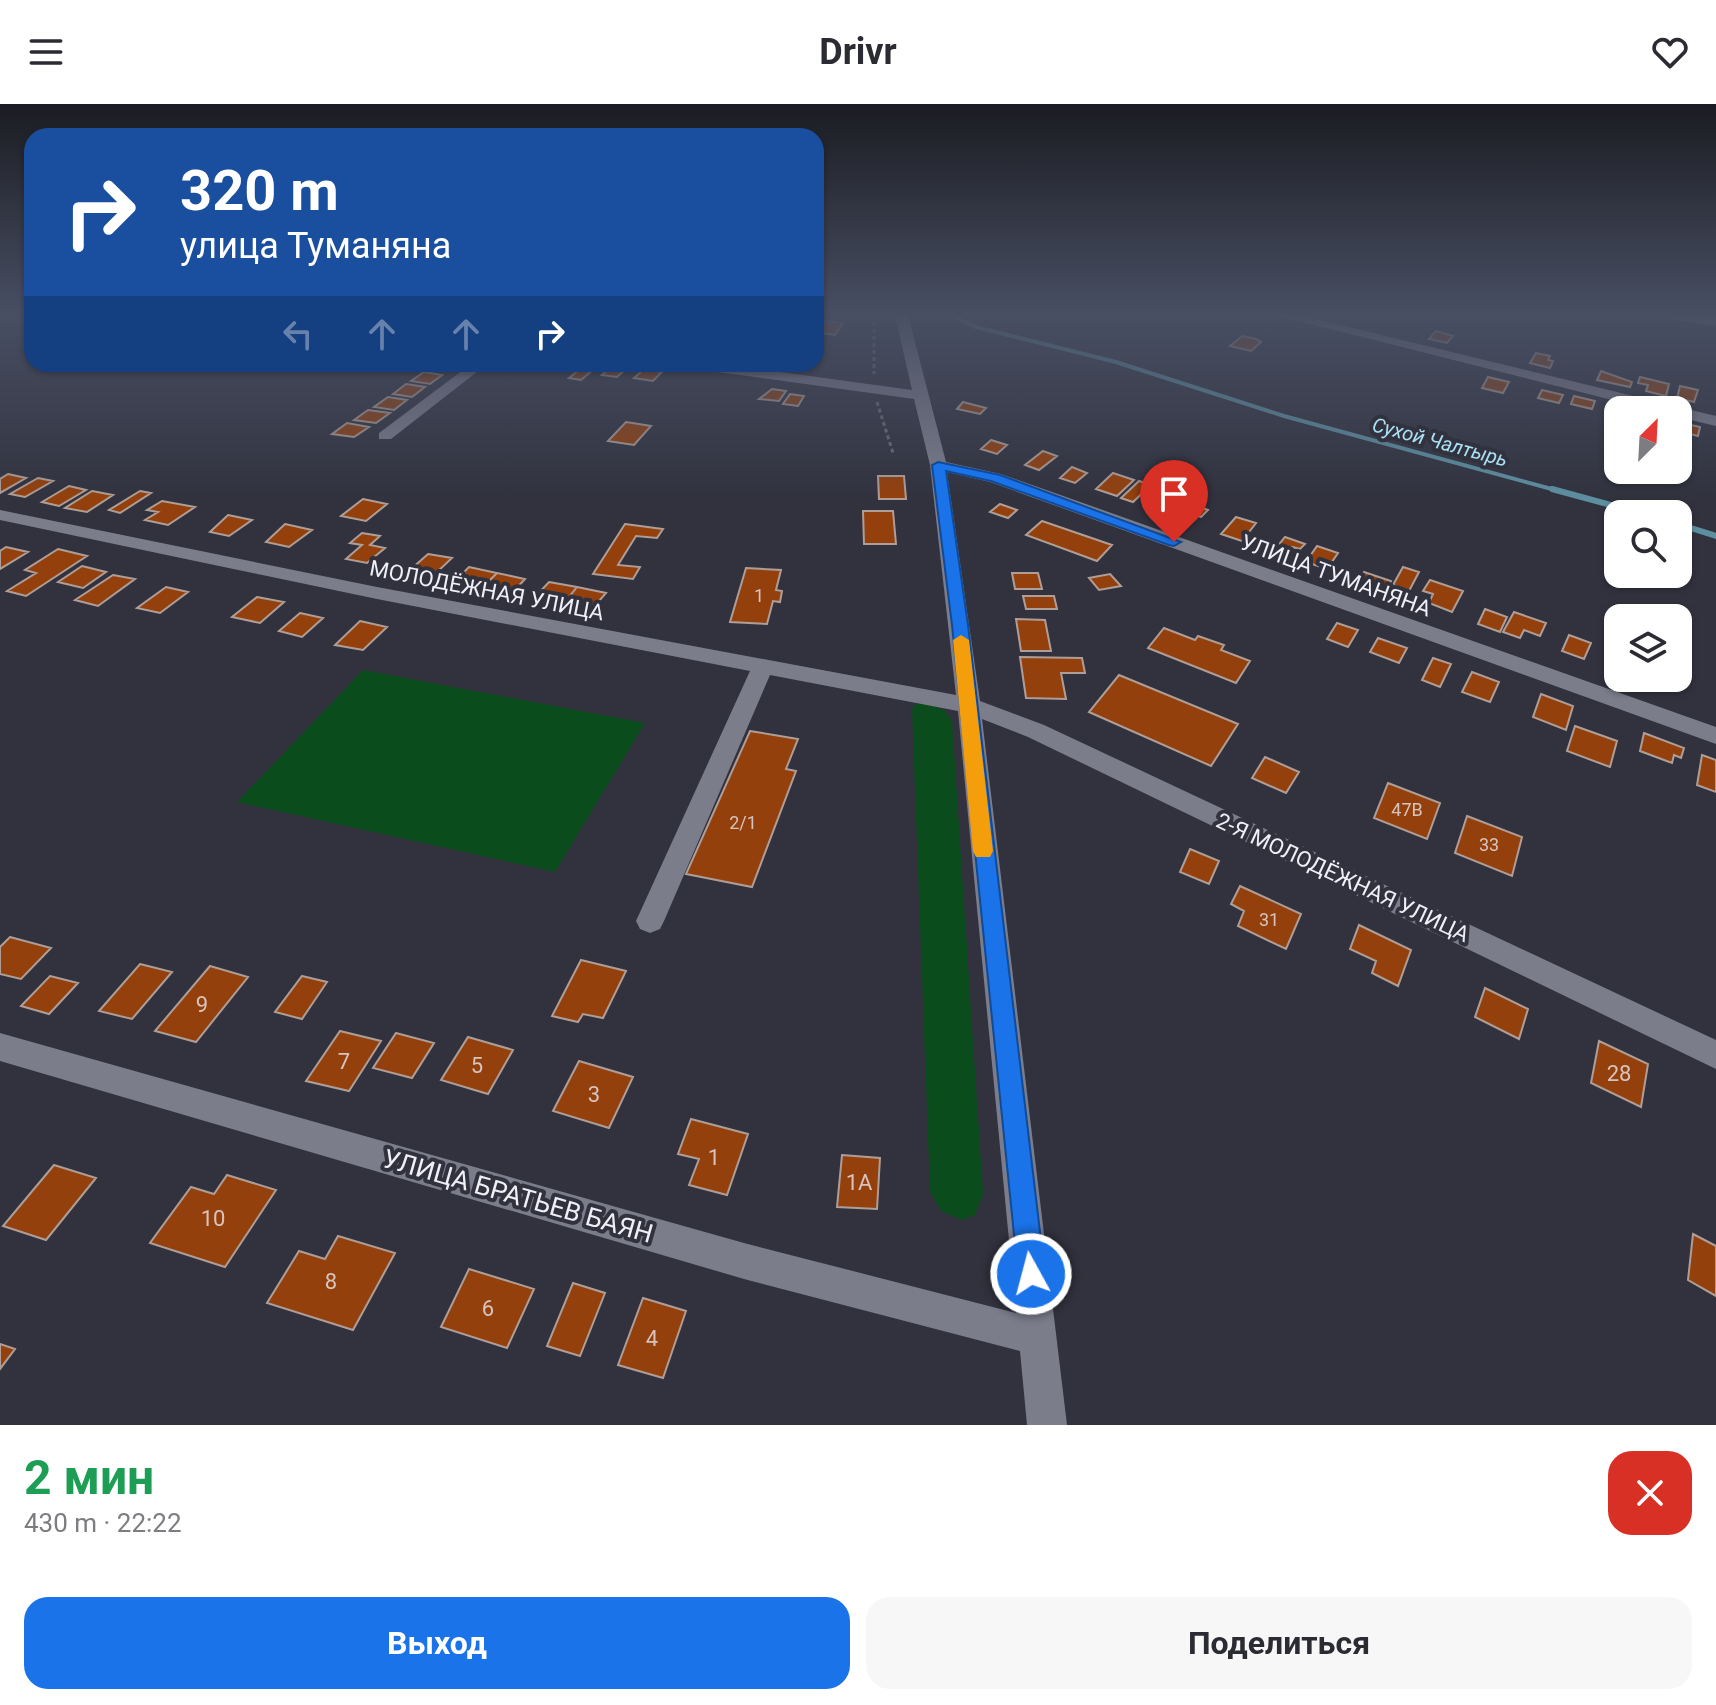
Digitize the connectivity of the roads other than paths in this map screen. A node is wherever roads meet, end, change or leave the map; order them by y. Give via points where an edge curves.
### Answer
1 (463, 377) edge
2 (781, 377) edge
3 (917, 377) edge
4 (1534, 377) edge
5 (922, 396) junction
6 (1614, 396) edge
7 (1692, 415) edge
8 (1716, 421) edge
9 (385, 436) dead end
10 (938, 465) junction
11 (0, 515) edge
12 (762, 668) junction
13 (967, 705) junction
14 (1716, 736) edge
15 (650, 921) dead end
16 (0, 1047) edge
17 (1716, 1055) edge
18 (1038, 1337) junction
19 (1047, 1425) edge

1 - 9 street
2 - 5 street
3 - 5 street
4 - 6 street
5 - 10 street
7 - 8 street
10 - 13 street
10 - 14 street, УЛИЦА ТУМАНЯНА via 995,478
11 - 12 street, МОЛОДЁЖНАЯ УЛИЦА
12 - 13 street, МОЛОДЁЖНАЯ УЛИЦА
12 - 15 street
13 - 17 street, 2-Я МОЛОДЁЖНАЯ УЛИЦА via 1036,731
13 - 18 street
16 - 18 street, УЛИЦА БРАТЬЕВ БАЯН via 744,1261
18 - 19 street

